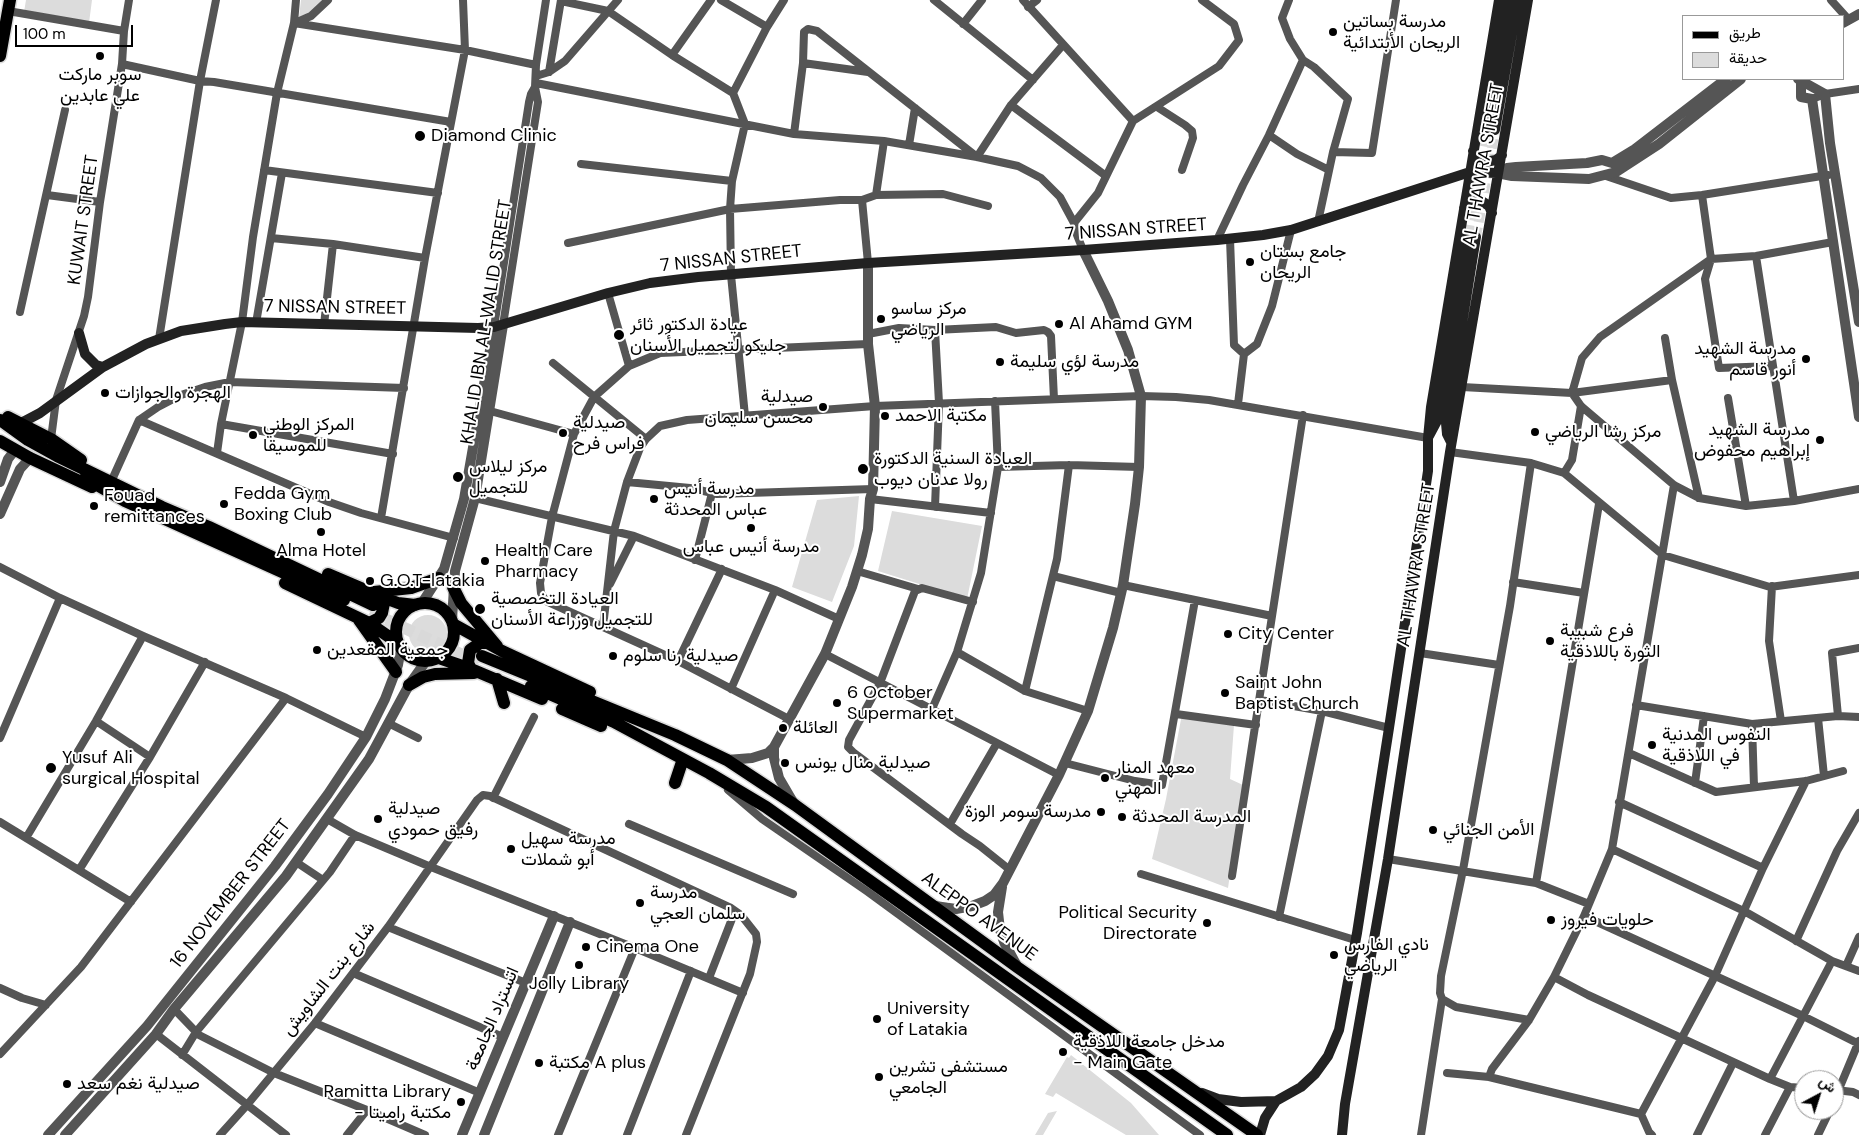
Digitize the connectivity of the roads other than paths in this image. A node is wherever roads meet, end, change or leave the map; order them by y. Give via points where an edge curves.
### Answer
1 (129, 0) edge
2 (216, 0) edge
3 (296, 0) edge
4 (328, 0) edge
5 (463, 0) edge
6 (546, 0) edge
7 (561, 0) edge
8 (618, 0) edge
9 (711, 0) edge
10 (721, 0) edge
11 (784, 0) edge
12 (934, 0) edge
13 (982, 0) edge
14 (1023, 0) edge
15 (1037, 0) edge
16 (1202, 0) edge
17 (1289, 0) edge
18 (1396, 0) edge
19 (1499, 0) edge
20 (1508, 0) edge
21 (1518, 0) edge
22 (1528, 0) edge
23 (1831, 0) edge
24 (9, 5) edge
25 (1028, 7) junction
26 (608, 11) junction
27 (1859, 14) edge
28 (1842, 15) edge
29 (1846, 21) edge
30 (294, 23) junction
31 (963, 24) junction
32 (766, 28) junction
33 (124, 31) junction
34 (1063, 45) junction
35 (465, 50) junction
36 (672, 55) junction
37 (0, 56) edge
38 (1303, 60) junction
39 (802, 63) junction
40 (122, 64) junction
41 (536, 65) junction
42 (550, 72) junction
43 (869, 72) junction
44 (1033, 80) junction
45 (1725, 80) edge
46 (1739, 80) edge
47 (1800, 80) edge
48 (200, 81) junction
49 (536, 82) junction
50 (1859, 88) edge
51 (277, 93) junction
52 (733, 93) junction
53 (1826, 94) junction
54 (1812, 100) junction
55 (1011, 106) junction
56 (1157, 107) junction
57 (915, 108) junction
58 (65, 110) dead end
59 (1133, 121) junction
60 (451, 122) junction
61 (745, 124) junction
62 (794, 134) junction
63 (1269, 134) junction
64 (884, 141) junction
65 (909, 146) junction
66 (1333, 152) junction
67 (1474, 152) junction
68 (1502, 155) junction
69 (977, 157) junction
70 (581, 164) dead end
71 (264, 170) junction
72 (1182, 170) dead end
73 (1329, 170) junction
74 (1470, 172) junction
75 (282, 173) junction
76 (1497, 173) junction
77 (1835, 175) junction
78 (1106, 176) junction
79 (1606, 176) junction
80 (1824, 176) junction
81 (732, 181) junction
82 (438, 193) junction
83 (47, 195) junction
84 (876, 195) junction
85 (1702, 195) junction
86 (862, 200) junction
87 (100, 202) junction
88 (988, 206) dead end
89 (1464, 208) junction
90 (730, 209) junction
91 (1492, 213) junction
92 (1318, 222) junction
93 (1074, 223) junction
94 (1291, 230) junction
95 (271, 238) junction
96 (1230, 239) junction
97 (1217, 240) junction
98 (568, 242) dead end
99 (1833, 242) junction
100 (333, 244) junction
101 (1083, 250) junction
102 (1756, 256) junction
103 (425, 258) junction
104 (1711, 259) junction
105 (868, 263) junction
106 (731, 275) junction
107 (1856, 291) edge
108 (608, 293) junction
109 (20, 312) dead end
110 (242, 322) junction
111 (1859, 322) edge
112 (256, 323) junction
113 (324, 325) junction
114 (415, 326) junction
115 (499, 326) junction
116 (935, 330) junction
117 (79, 333) junction
118 (159, 338) junction
119 (1665, 338) dead end
120 (868, 339) junction
121 (737, 350) junction
122 (1244, 354) junction
123 (553, 362) dead end
124 (629, 366) junction
125 (1773, 366) junction
126 (103, 368) junction
127 (1672, 380) junction
128 (230, 382) junction
129 (1462, 387) junction
130 (404, 388) junction
131 (1572, 394) junction
132 (1141, 396) junction
133 (594, 397) junction
134 (1728, 398) dead end
135 (1054, 399) junction
136 (56, 400) junction
137 (995, 401) junction
138 (939, 403) junction
139 (1238, 404) junction
140 (876, 406) junction
141 (1581, 406) junction
142 (490, 411) junction
143 (0, 412) edge
144 (1303, 415) junction
145 (745, 416) junction
146 (1859, 417) edge
147 (0, 420) edge
148 (139, 420) junction
149 (18, 422) junction
150 (221, 424) junction
151 (0, 429) edge
152 (574, 434) junction
153 (1428, 438) junction
154 (646, 439) junction
155 (51, 440) junction
156 (0, 441) edge
157 (1451, 447) junction
158 (16, 450) junction
159 (217, 453) junction
160 (393, 454) junction
161 (30, 458) junction
162 (1531, 463) junction
163 (1068, 465) junction
164 (998, 467) junction
165 (1138, 467) junction
166 (1564, 473) junction
167 (0, 482) edge
168 (111, 482) junction
169 (628, 482) junction
170 (1674, 485) junction
171 (1859, 488) edge
172 (712, 493) junction
173 (871, 494) junction
174 (475, 498) junction
175 (1699, 498) junction
176 (125, 501) junction
177 (1794, 501) junction
178 (1599, 504) junction
179 (1746, 506) junction
180 (935, 507) junction
181 (991, 513) junction
182 (0, 514) edge
183 (552, 517) junction
184 (381, 518) junction
185 (209, 527) junction
186 (614, 531) junction
187 (634, 536) junction
188 (454, 538) junction
189 (221, 545) junction
190 (1663, 555) junction
191 (695, 560) junction
192 (0, 567) edge
193 (722, 569) junction
194 (857, 571) junction
195 (1859, 575) edge
196 (1053, 576) junction
197 (440, 578) junction
198 (1513, 582) junction
199 (1772, 586) junction
200 (453, 587) junction
201 (608, 588) junction
202 (918, 589) junction
203 (1122, 589) junction
204 (775, 590) junction
205 (368, 592) junction
206 (1584, 593) junction
207 (60, 598) junction
208 (1196, 600) junction
209 (973, 602) junction
210 (418, 604) junction
211 (374, 609) junction
212 (356, 616) junction
213 (1272, 616) junction
214 (839, 619) junction
215 (453, 622) junction
216 (603, 627) junction
217 (143, 636) junction
218 (486, 644) junction
219 (400, 646) junction
220 (1859, 648) edge
221 (502, 651) junction
222 (957, 652) junction
223 (1420, 653) junction
224 (825, 654) junction
225 (432, 659) junction
226 (678, 661) junction
227 (205, 662) junction
228 (479, 665) junction
229 (1499, 665) junction
230 (396, 672) junction
231 (497, 679) junction
232 (880, 683) junction
233 (409, 685) junction
234 (731, 689) junction
235 (1025, 691) junction
236 (286, 698) junction
237 (1260, 700) junction
238 (504, 702) dead end
239 (1636, 705) junction
240 (932, 709) junction
241 (1088, 711) junction
242 (1322, 711) junction
243 (1176, 714) junction
244 (1704, 716) junction
245 (1838, 716) junction
246 (534, 717) dead end
247 (1859, 717) edge
248 (1818, 718) junction
249 (789, 719) junction
250 (96, 721) junction
251 (1781, 721) junction
252 (388, 723) junction
253 (1752, 724) junction
254 (1256, 725) junction
255 (1390, 728) junction
256 (675, 735) junction
257 (366, 737) junction
258 (0, 738) edge
259 (418, 738) dead end
260 (997, 743) junction
261 (774, 747) junction
262 (664, 749) junction
263 (1629, 753) junction
264 (150, 757) junction
265 (683, 759) junction
266 (727, 760) junction
267 (1065, 763) junction
268 (1843, 771) dead end
269 (709, 774) junction
270 (1059, 775) junction
271 (1824, 776) junction
272 (1806, 780) junction
273 (675, 783) dead end
274 (1695, 783) junction
275 (1754, 787) junction
276 (493, 798) junction
277 (1619, 802) junction
278 (795, 805) junction
279 (1859, 813) edge
280 (326, 819) junction
281 (0, 822) edge
282 (629, 824) dead end
283 (950, 824) junction
284 (355, 835) junction
285 (26, 838) junction
286 (1612, 849) junction
287 (1388, 859) junction
288 (296, 862) junction
289 (275, 866) junction
290 (431, 867) junction
291 (1763, 868) junction
292 (79, 870) junction
293 (1010, 870) junction
294 (1463, 870) junction
295 (1141, 874) dead end
296 (286, 876) junction
297 (1232, 876) dead end
298 (323, 880) junction
299 (1003, 883) junction
300 (1536, 883) junction
301 (793, 894) dead end
302 (131, 902) junction
303 (1589, 904) junction
304 (935, 906) junction
305 (735, 911) junction
306 (1744, 911) junction
307 (554, 916) junction
308 (1584, 916) junction
309 (1279, 917) junction
310 (570, 922) junction
311 (388, 927) junction
312 (1859, 937) edge
313 (1355, 940) junction
314 (1796, 941) junction
315 (635, 948) junction
316 (1832, 961) junction
317 (1351, 965) junction
318 (1846, 966) junction
319 (1017, 967) junction
320 (1369, 967) junction
321 (691, 971) junction
322 (1859, 971) edge
323 (354, 974) junction
324 (1716, 976) junction
325 (1554, 977) junction
326 (709, 978) junction
327 (526, 982) junction
328 (0, 988) edge
329 (743, 993) junction
330 (1442, 999) junction
331 (46, 1004) junction
332 (174, 1009) junction
333 (1803, 1016) junction
334 (1529, 1020) junction
335 (315, 1023) junction
336 (196, 1032) junction
337 (156, 1034) junction
338 (503, 1037) junction
339 (1681, 1038) junction
340 (1859, 1043) edge
341 (0, 1054) edge
342 (182, 1055) junction
343 (1733, 1063) junction
344 (274, 1073) junction
345 (1447, 1073) dead end
346 (1844, 1075) edge
347 (1489, 1077) junction
348 (1770, 1079) junction
349 (1790, 1087) junction
350 (1794, 1087) edge
351 (1196, 1091) junction
352 (1844, 1091) edge
353 (480, 1093) junction
354 (1859, 1095) edge
355 (1276, 1101) junction
356 (247, 1105) junction
357 (367, 1110) junction
358 (1641, 1114) junction
359 (1825, 1120) edge
360 (48, 1135) edge
361 (65, 1135) edge
362 (220, 1135) edge
363 (286, 1135) edge
364 (347, 1135) edge
365 (425, 1135) edge
366 (462, 1135) edge
367 (484, 1135) edge
368 (558, 1135) edge
369 (627, 1135) edge
370 (686, 1135) edge
371 (1200, 1135) edge
372 (1227, 1135) edge
373 (1258, 1135) edge
374 (1342, 1135) edge
375 (1421, 1135) edge
376 (1652, 1135) edge
377 (1697, 1135) edge
378 (1764, 1135) edge
379 (1818, 1135) edge

1 - 33 street, KUWAIT STREET
2 - 48 street
3 - 30 street
4 - 30 street via 310,16
5 - 35 street
6 - 41 street, KHALID IBN AL-WALID STREET
7 - 26 street
7 - 42 street
8 - 26 street
9 - 36 street
10 - 32 street
11 - 32 street
12 - 31 street
13 - 31 street
14 - 25 street
15 - 25 street
16 - 56 street via 1234,24 1240,40 1219,66
17 - 38 street via 1282,18
18 - 66 street via 1372,153
19 - 67 main road, AL THAWRA STREET
20 - 21 main road via 1491,129
22 - 68 main road, AL THAWRA STREET
23 - 28 street
24 - 33 street
24 - 37 main road
25 - 34 street
26 - 36 street
26 - 42 street via 565,60
27 - 29 street
30 - 35 street
30 - 51 street
31 - 44 street
32 - 52 street
33 - 40 street, KUWAIT STREET
34 - 44 street
34 - 59 street
35 - 41 street
35 - 60 street
36 - 52 street
38 - 63 street
38 - 66 street via 1348,99
39 - 43 street
39 - 43 street via 804,32 808,28
39 - 62 street
40 - 48 street
40 - 87 street, KUWAIT STREET
41 - 49 street, KHALID IBN AL-WALID STREET
42 - 49 street
43 - 57 street
44 - 55 street
45 - 76 street via 1612,163 1602,160 1516,167
46 - 79 street via 1659,144
47 - 53 street
47 - 54 street via 1802,97
48 - 51 street
48 - 118 street
49 - 61 street
49 - 115 street, KHALID IBN AL-WALID STREET via 538,102
50 - 53 street
51 - 60 street
51 - 71 street
52 - 61 street
53 - 54 street
53 - 77 street
54 - 80 street
55 - 69 street
55 - 78 street
56 - 59 street
56 - 72 street via 1192,131 1193,138
57 - 65 street
57 - 69 street
58 - 83 street
59 - 78 street
60 - 82 street
61 - 62 street
61 - 81 street
62 - 64 street
63 - 73 street via 1297,154
63 - 97 street
64 - 65 street
64 - 84 street
65 - 69 street
66 - 73 street
67 - 68 main road via 1488,162
67 - 74 main road, AL THAWRA STREET
68 - 76 main road, AL THAWRA STREET
69 - 93 street via 1018,166 1040,178 1060,197
70 - 81 street
71 - 75 street
71 - 110 street
73 - 92 street
74 - 76 main road
74 - 89 main road, AL THAWRA STREET
74 - 92 main road, 7 NISSAN STREET
75 - 82 street
75 - 95 street
76 - 79 street via 1589,179
76 - 91 main road, AL THAWRA STREET
77 - 80 street
77 - 107 street
78 - 93 street via 1098,193
79 - 85 street via 1671,198
80 - 85 street
80 - 99 street
81 - 90 street
82 - 103 street
83 - 87 street
83 - 109 street
84 - 86 street
84 - 88 street via 943,194
85 - 104 street
86 - 90 street
86 - 105 street
87 - 117 street, KUWAIT STREET via 88,297
89 - 91 main road via 1469,202 1480,200 1489,206
89 - 153 main road, AL THAWRA STREET
90 - 98 street
90 - 106 street
91 - 129 main road, AL THAWRA STREET
92 - 94 main road, 7 NISSAN STREET
93 - 101 street
94 - 96 main road, 7 NISSAN STREET
94 - 122 street via 1272,306 1257,344
95 - 100 street
95 - 112 street
96 - 97 main road, 7 NISSAN STREET
96 - 122 street via 1234,345
97 - 101 main road, 7 NISSAN STREET
99 - 102 street
99 - 146 street
100 - 103 street
100 - 113 street
101 - 105 main road, 7 NISSAN STREET
101 - 132 street via 1128,350
102 - 104 street
102 - 125 street
103 - 114 street
104 - 125 street via 1705,279 1719,368
104 - 131 street via 1600,337 1582,358
105 - 106 main road, 7 NISSAN STREET
105 - 120 street
106 - 108 main road, 7 NISSAN STREET via 650,283
106 - 121 street
107 - 111 street
108 - 115 main road, 7 NISSAN STREET
108 - 124 street
110 - 112 main road, 7 NISSAN STREET
110 - 118 main road, 7 NISSAN STREET via 181,331
110 - 128 street
112 - 113 main road, 7 NISSAN STREET
113 - 114 main road, 7 NISSAN STREET
114 - 115 main road, 7 NISSAN STREET
114 - 130 street
115 - 142 street, KHALID IBN AL-WALID STREET
115 - 188 street
116 - 120 street via 900,328
116 - 135 street via 996,327 1016,333 1048,332 1051,336
116 - 138 street
117 - 126 main road via 85,354
117 - 136 street, KUWAIT STREET
118 - 126 main road, 7 NISSAN STREET
119 - 127 street
120 - 121 street
120 - 140 street
121 - 124 street via 660,353
121 - 145 street
122 - 139 street
123 - 133 street
124 - 133 street
125 - 177 street
126 - 136 main road, 7 NISSAN STREET
127 - 131 street
127 - 175 street
128 - 130 street
128 - 148 street via 181,396
128 - 150 street
129 - 131 street
129 - 157 main road, AL THAWRA STREET
130 - 160 street
131 - 141 street
132 - 135 street
132 - 139 street
132 - 165 street
133 - 152 street
133 - 154 street
134 - 179 street
135 - 137 street
136 - 149 main road, 7 NISSAN STREET via 40,413
136 - 155 street, KUWAIT STREET
137 - 138 street
137 - 164 street
138 - 140 street
138 - 180 street
139 - 144 street
140 - 145 street
140 - 173 street
141 - 166 street via 1572,460
141 - 170 street
142 - 152 street
142 - 174 street, KHALID IBN AL-WALID STREET
143 - 149 main road
144 - 153 street
144 - 213 street
145 - 154 street via 687,420 660,426
147 - 168 main road via 43,448
148 - 159 street
148 - 168 street
149 - 155 main road
150 - 159 street
150 - 160 street
151 - 176 main road
152 - 183 street
153 - 157 main road via 1437,421 1472,236 1446,423
153 - 255 main road, AL THAWRA STREET via 1428,470
154 - 169 street
155 - 168 main road
156 - 158 main road
157 - 162 street
157 - 223 main road, AL THAWRA STREET
158 - 161 main road
158 - 167 street via 8,459
159 - 184 street via 329,502
160 - 184 street
161 - 176 main road
161 - 182 street via 20,469
162 - 166 street
162 - 198 street
163 - 164 street
163 - 165 street
163 - 196 street
164 - 181 street
165 - 203 street
166 - 178 street
168 - 185 main road
169 - 172 street
169 - 186 street
170 - 175 street
170 - 190 street
171 - 177 street
172 - 173 street
172 - 191 street
173 - 180 street
173 - 194 street via 868,529
174 - 183 street
174 - 200 street, KHALID IBN AL-WALID STREET
175 - 179 street
176 - 189 main road
177 - 179 street
178 - 190 street
178 - 206 street
180 - 181 street
181 - 209 street
183 - 186 street
183 - 216 street via 540,583 543,597 550,604
184 - 188 street
185 - 205 main road via 234,532
185 - 211 main road
186 - 187 street
186 - 201 street
187 - 191 street
187 - 201 street
188 - 197 street
189 - 211 main road
189 - 212 main road via 250,567
190 - 199 street
190 - 239 street
191 - 193 street
192 - 207 street
193 - 204 street
193 - 226 street
194 - 202 street
194 - 214 street
195 - 199 street
196 - 203 street
196 - 235 street
197 - 205 main road via 401,590
197 - 210 street
198 - 206 street
198 - 229 street
199 - 251 street via 1769,641
200 - 215 street, KHALID IBN AL-WALID STREET
200 - 221 main road via 470,615
201 - 216 street
202 - 209 street
202 - 232 street
203 - 208 street
203 - 241 street
204 - 214 street
204 - 234 street
205 - 211 main road
206 - 300 street
207 - 217 street
207 - 258 street
208 - 213 street
208 - 243 street
209 - 222 street
210 - 211 main road via 398,603
210 - 215 main road via 440,607
210 - 219 main road via 398,620 396,628
211 - 212 main road
211 - 219 main road
212 - 230 main road
213 - 237 street
214 - 224 street
215 - 218 main road
215 - 225 main road via 452,644
216 - 226 street
217 - 227 street
217 - 250 street
218 - 221 main road
218 - 228 main road via 474,646 467,656 468,663
219 - 225 main road via 410,657
219 - 230 street, 16 NOVEMBER STREET
220 - 245 street via 1832,653
221 - 256 main road via 646,718
222 - 235 street
222 - 240 street
223 - 229 street
223 - 287 main road, AL THAWRA STREET
224 - 232 street
224 - 249 street
225 - 228 main road
225 - 233 street, 16 NOVEMBER STREET
226 - 234 street
227 - 236 street
227 - 264 street
228 - 231 main road
228 - 233 main road via 423,677
228 - 256 main road
228 - 262 main road via 614,722
229 - 294 street
230 - 257 street, 16 NOVEMBER STREET
231 - 238 main road
231 - 262 main road via 625,736
232 - 240 street
232 - 283 street via 848,747
233 - 252 street, 16 NOVEMBER STREET
234 - 249 street
235 - 241 street
236 - 257 street
236 - 302 street
237 - 242 street
237 - 254 street
239 - 244 street
239 - 263 street
240 - 260 street
241 - 267 street
242 - 255 street
242 - 309 street
243 - 254 street
243 - 267 street via 1162,785
244 - 253 street
244 - 274 street
245 - 247 street
245 - 248 street
246 - 276 street
248 - 251 street
248 - 271 street
249 - 261 street
250 - 264 street
250 - 285 street
251 - 253 street
252 - 259 street
252 - 280 street, 16 NOVEMBER STREET via 372,753
253 - 275 street
254 - 297 street
255 - 313 main road, AL THAWRA STREET
256 - 266 main road, ALEPPO AVENUE
257 - 289 street, 16 NOVEMBER STREET
260 - 270 street
260 - 283 street
261 - 266 street via 768,753 752,758
261 - 278 street via 779,778
262 - 265 main road, ALEPPO AVENUE
263 - 274 street
263 - 277 street
264 - 292 street
265 - 269 main road, ALEPPO AVENUE
265 - 273 main road
266 - 278 main road, ALEPPO AVENUE
267 - 270 street
268 - 271 street
269 - 371 street via 762,819 868,892
269 - 372 main road, ALEPPO AVENUE via 766,807
270 - 293 street
271 - 272 street
272 - 275 street
272 - 291 street
274 - 275 street via 1716,792
276 - 290 street, شارع بنت الشاويش via 483,795 477,800
276 - 305 street
277 - 286 street
277 - 291 street
278 - 304 main road, ALEPPO AVENUE
279 - 314 street via 1837,851
280 - 284 street
280 - 288 street, 16 NOVEMBER STREET
281 - 285 street
282 - 301 street
283 - 293 street
284 - 290 street
284 - 298 street
285 - 292 street
286 - 303 street
286 - 306 street
287 - 294 street
287 - 320 main road, AL THAWRA STREET
288 - 296 street, 16 NOVEMBER STREET
288 - 298 street
289 - 296 street
289 - 360 street, 16 NOVEMBER STREET via 147,1026
290 - 307 street
290 - 311 street, شارع بنت الشاويش
291 - 306 street
292 - 302 street
293 - 299 street
294 - 300 street
294 - 330 street via 1442,976
295 - 309 street
296 - 332 street, 16 NOVEMBER STREET
298 - 336 street
299 - 304 street via 994,895 972,906 956,909
299 - 319 street via 999,900 1000,930
300 - 303 street
302 - 331 street via 81,967
303 - 308 street
304 - 319 main road, ALEPPO AVENUE
305 - 326 street
305 - 329 street via 756,934 758,942
306 - 314 street
306 - 324 street
307 - 310 street
307 - 327 street, اتستراد الجامعة
308 - 324 street
308 - 325 street
309 - 313 street
310 - 315 street
310 - 367 street
311 - 323 street, شارع بنت الشاويش
311 - 327 street
312 - 318 street
313 - 317 main road, AL THAWRA STREET
314 - 316 street
315 - 321 street
315 - 368 street
316 - 318 street
316 - 333 street
317 - 320 main road via 1360,969
317 - 355 main road, AL THAWRA STREET via 1339,1030 1328,1056 1300,1087
318 - 322 street
319 - 351 main road, ALEPPO AVENUE
320 - 374 main road, AL THAWRA STREET via 1344,1104
321 - 326 street
321 - 369 street
323 - 335 street, شارع بنت الشاويش
323 - 338 street
324 - 333 street
324 - 339 street
325 - 334 street
325 - 339 street
326 - 329 street
327 - 338 street, اتستراد الجامعة
328 - 331 street
329 - 370 street
330 - 334 street via 1456,1007
330 - 375 street
331 - 341 street
332 - 336 street
332 - 337 street, 16 NOVEMBER STREET
333 - 340 street
333 - 348 street
334 - 347 street
335 - 344 street, شارع بنت الشاويش
335 - 353 street
336 - 342 street
336 - 344 street
337 - 342 street
337 - 361 street, 16 NOVEMBER STREET
338 - 353 street, اتستراد الجامعة
339 - 343 street
339 - 358 street
340 - 346 street
342 - 356 street
343 - 348 street
343 - 377 street
344 - 356 street, شارع بنت الشاويش
344 - 357 street
345 - 347 street
347 - 358 street
348 - 349 street
349 - 350 street
349 - 378 street
351 - 355 main road, AL THAWRA STREET via 1229,1101
351 - 373 main road, ALEPPO AVENUE
352 - 354 street
353 - 366 street, اتستراد الجامعة
355 - 373 main road, AL THAWRA STREET
356 - 362 street, شارع بنت الشاويش
356 - 363 street
357 - 364 street
357 - 365 street
358 - 376 street
359 - 379 street

